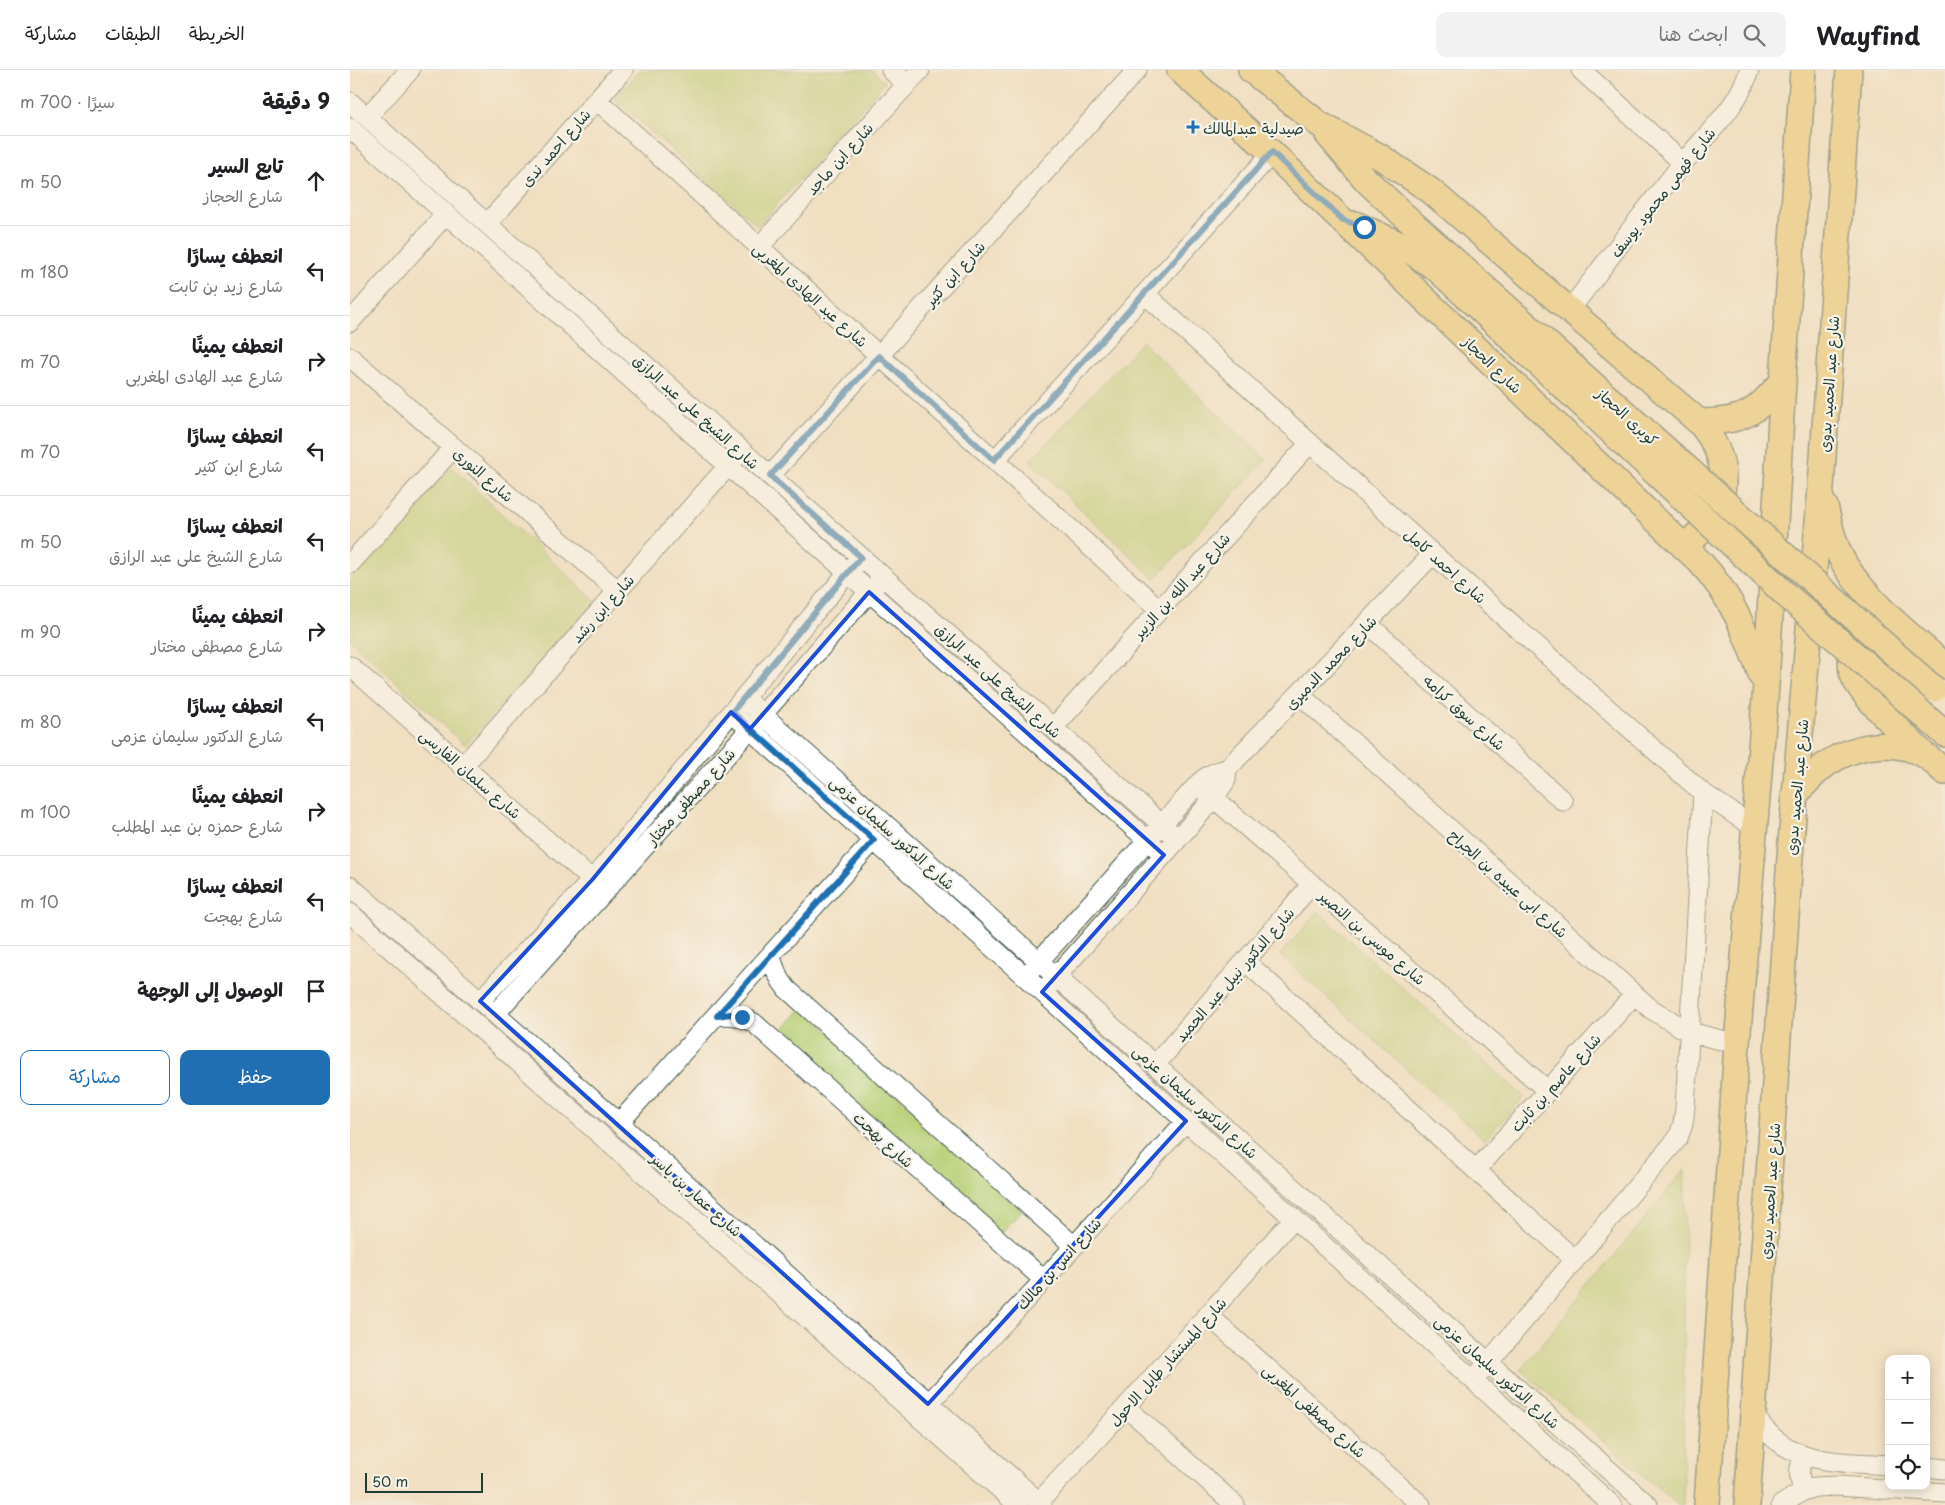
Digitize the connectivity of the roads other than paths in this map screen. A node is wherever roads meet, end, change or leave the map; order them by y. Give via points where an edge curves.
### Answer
1 (410, 70) edge
2 (623, 70) edge
3 (891, 70) edge
4 (920, 70) edge
5 (1137, 70) edge
6 (1180, 70) edge
7 (1251, 70) edge
8 (1749, 70) edge
9 (1803, 70) edge
10 (1849, 70) edge
11 (1586, 72) edge
12 (907, 84) junction
13 (597, 100) junction
14 (350, 102) edge
15 (367, 118) junction
16 (1319, 124) junction
17 (350, 128) edge
18 (1272, 152) junction
19 (1683, 163) junction
20 (446, 214) junction
21 (1343, 220) junction
22 (487, 224) junction
23 (759, 246) junction
24 (1145, 294) junction
25 (1569, 311) junction
26 (350, 322) edge
27 (879, 356) junction
28 (350, 357) edge
29 (1782, 381) junction
30 (1699, 422) junction
31 (1310, 442) junction
32 (454, 448) junction
33 (742, 451) junction
34 (994, 460) junction
35 (728, 466) junction
36 (770, 476) junction
37 (1821, 487) junction
38 (1683, 546) junction
39 (1433, 554) junction
40 (861, 557) junction
41 (350, 564) edge
42 (847, 573) junction
43 (883, 576) junction
44 (618, 591) junction
45 (869, 592) junction
46 (1160, 610) junction
47 (1367, 623) junction
48 (1897, 623) junction
49 (350, 666) edge
50 (1945, 666) edge
51 (1766, 686) junction
52 (1299, 694) junction
53 (1939, 694) edge
54 (744, 698) junction
55 (732, 712) junction
56 (763, 715) junction
57 (1053, 728) junction
58 (750, 729) junction
59 (1945, 734) edge
60 (1924, 755) junction
61 (463, 766) junction
62 (1227, 769) junction
63 (1945, 772) edge
64 (1198, 784) junction
65 (1703, 793) junction
66 (1794, 796) junction
67 (1214, 798) junction
68 (1563, 801) dead end
69 (1161, 823) junction
70 (1755, 828) junction
71 (1178, 839) junction
72 (874, 840) junction
73 (1146, 840) junction
74 (1164, 855) junction
75 (592, 880) junction
76 (1312, 884) junction
77 (350, 886) edge
78 (350, 913) edge
79 (771, 955) junction
80 (1038, 961) junction
81 (1245, 961) junction
82 (1025, 976) junction
83 (1056, 977) junction
84 (1042, 992) junction
85 (1634, 995) junction
86 (480, 1001) junction
87 (494, 1014) junction
88 (717, 1016) junction
89 (1689, 1032) junction
90 (1736, 1044) junction
91 (1155, 1065) junction
92 (1548, 1090) junction
93 (1186, 1121) junction
94 (619, 1123) junction
95 (1476, 1170) junction
96 (1294, 1218) junction
97 (1074, 1246) junction
98 (1575, 1260) junction
99 (1044, 1280) junction
100 (1208, 1315) junction
101 (1488, 1362) junction
102 (1473, 1380) junction
103 (928, 1404) junction
104 (1126, 1408) junction
105 (1754, 1414) junction
106 (1805, 1456) junction
107 (1885, 1465) edge
108 (1930, 1467) edge
109 (1945, 1469) edge
110 (1803, 1491) junction
111 (1945, 1493) edge
112 (1041, 1504) edge
113 (1018, 1505) edge
114 (1235, 1505) edge
115 (1421, 1505) edge
116 (1612, 1505) edge
117 (1648, 1505) edge
118 (1707, 1505) edge
119 (1747, 1505) edge
120 (1781, 1505) edge

1 - 15 street
2 - 13 street, شارع احمد ندى
3 - 12 street
4 - 12 street, شارع ابن ماجد
5 - 27 street, شارع ابن كثير
6 - 18 main road, شارع الحجاز
7 - 16 main road
8 - 19 street, شارع فهمى محمود يوسف via 1734,102
9 - 29 main road
10 - 37 main road, شارع عبد الحميد بدوى
11 - 19 street
12 - 23 street, شارع ابن ماجد
13 - 22 street, شارع احمد ندى
13 - 23 street, شارع عبد الهادى المغربى
14 - 15 street, شارع الشيخ على عبد الرازق
15 - 22 street, شارع الشيخ على عبد الرازق
16 - 25 main road via 1379,156 1431,192
16 - 53 main road, كوبرى الحجاز, bridge via 1392,204
17 - 20 street, شارع الشيخ على عبد الرازق
18 - 21 main road, شارع الحجاز
18 - 24 street
19 - 25 street, شارع فهمى محمود يوسف
20 - 26 street
20 - 35 street, شارع الشيخ على عبد الرازق
21 - 38 main road, شارع الحجاز
21 - 59 main road, كوبرى الحجاز, bridge via 1403,246 1436,268 1784,593
22 - 33 street, شارع الشيخ على عبد الرازق
23 - 27 street, شارع عبد الهادى المغربى
24 - 31 street, شارع احمد كامل
24 - 34 street
25 - 30 main road
27 - 34 street, شارع عبد الهادى المغربى
27 - 36 street, شارع ابن كثير
28 - 32 street, شارع النورى
29 - 30 main road via 1751,412 1731,420
29 - 51 main road
30 - 38 main road via 1716,446 1721,460 1723,488 1717,509 1706,528
31 - 39 street, شارع احمد كامل
31 - 46 street, شارع عبد الله بن الزبير
32 - 41 street
32 - 44 street, شارع النورى
33 - 35 street, شارع ابن رشد
33 - 36 street, شارع الشيخ على عبد الرازق
34 - 46 street, شارع عبد الهادى المغربى
35 - 42 street, شارع الشيخ على عبد الرازق
35 - 44 street, شارع ابن رشد
36 - 40 street, شارع الشيخ على عبد الرازق
37 - 48 main road via 1836,546 1846,567
37 - 66 main road, شارع عبد الحميد بدوى
38 - 51 main road, شارع الحجاز via 1728,597
39 - 47 street, شارع محمد الدميرى
39 - 65 street, شارع احمد كامل
40 - 42 street, شارع مصطفى مختار
40 - 43 street, شارع الشيخ على عبد الرازق
42 - 45 street, شارع الشيخ على عبد الرازق
42 - 54 street, شارع مصطفى مختار
43 - 45 street, شارع مصطفى مختار
43 - 57 street, شارع الشيخ على عبد الرازق
44 - 61 street, شارع ابن رشد
45 - 56 street, شارع مصطفى مختار
45 - 73 street, شارع الشيخ على عبد الرازق
46 - 57 street, شارع عبد الله بن الزبير
47 - 52 street, شارع محمد الدميرى
47 - 68 street, شارع سوق كرامه
48 - 50 main road
48 - 60 main road via 1877,625 1862,635 1853,650 1852,669 1858,686
49 - 61 street, شارع سلمان الفارسى
51 - 70 main road
52 - 62 street, شارع محمد الدميرى
52 - 85 street, شارع ابى عبيده بن الجراح
54 - 55 street, شارع مصطفى مختار
54 - 56 street, شارع الدكتور سليمان عزمى
55 - 58 street, شارع الدكتور سليمان عزمى
55 - 75 street, شارع مصطفى مختار
56 - 58 street, شارع مصطفى مختار
56 - 80 street, شارع الدكتور سليمان عزمى
57 - 69 street, شارع الشيخ على عبد الرازق
58 - 72 street, شارع الدكتور سليمان عزمى
58 - 87 street, شارع مصطفى مختار
60 - 63 main road
60 - 66 main road via 1889,745 1857,750 1828,763
61 - 75 street, شارع سلمان الفارسى
62 - 64 street, شارع محمد الدميرى via 1206,776
62 - 67 street, شارع محمد الدميرى via 1226,780
64 - 67 street, شارع موسى بن النصير
64 - 69 street, شارع محمد الدميرى
65 - 70 street, شارع احمد كامل
65 - 89 street
66 - 105 main road, شارع عبد الحميد بدوى
67 - 71 street, شارع محمد الدميرى
67 - 76 street, شارع موسى بن النصير
69 - 71 street, شارع الشيخ على عبد الرازق
69 - 73 street, شارع محمد الدميرى
70 - 90 main road
71 - 74 street, شارع محمد الدميرى
72 - 79 street
72 - 82 street, شارع الدكتور سليمان عزمى
73 - 74 street, شارع الشيخ على عبد الرازق
73 - 80 street, شارع محمد الدميرى
74 - 83 street, شارع محمد الدميرى
75 - 86 street, شارع مصطفى مختار
76 - 81 street, شارع الدكتور نبيل عبد الحميد
76 - 92 street, شارع موسى بن النصير
77 - 86 street, شارع عمار بن ياسر
78 - 113 street, شارع عمار بن ياسر
79 - 88 street
79 - 97 street via 779,979 787,989
80 - 82 street, شارع محمد الدميرى
80 - 83 street, شارع الدكتور سليمان عزمى
81 - 91 street, شارع الدكتور نبيل عبد الحميد
81 - 95 street
82 - 84 street, شارع الدكتور سليمان عزمى
83 - 84 street, شارع محمد الدميرى
83 - 91 street, شارع الدكتور سليمان عزمى
84 - 93 street, شارع الدكتور سليمان عزمى
85 - 89 street, شارع ابى عبيده بن الجراح via 1669,1022
85 - 92 street, شارع عاصم بن ثابت
86 - 87 street, شارع عمار بن ياسر
87 - 94 street, شارع عمار بن ياسر
88 - 94 street
88 - 99 street, شارع بهجت via 736,1016 754,1023
89 - 90 street, شارع ابى عبيده بن الجراح
89 - 98 street via 1684,1124 1678,1138
90 - 118 main road
91 - 101 street, شارع الدكتور سليمان عزمى
92 - 95 street, شارع عاصم بن ثابت
93 - 96 street, شارع الدكتور سليمان عزمى
93 - 97 street, شارع انس بن مالك
94 - 103 street, شارع عمار بن ياسر
95 - 98 street
96 - 100 street, شارع المستشار طايل الاحول
96 - 102 street, شارع الدكتور سليمان عزمى
97 - 99 street, شارع انس بن مالك
98 - 101 street
99 - 103 street, شارع انس بن مالك
100 - 104 street, شارع المستشار طايل الاحول
100 - 115 street, شارع مصطفى المغربى
101 - 102 street
101 - 117 street, شارع الدكتور سليمان عزمى
102 - 116 street, شارع الدكتور سليمان عزمى
103 - 112 street, شارع عمار بن ياسر
104 - 112 street, شارع المستشار طايل الاحول
104 - 114 street
105 - 106 street via 1776,1440
105 - 119 main road, شارع عبد الحميد بدوى
106 - 107 street via 1824,1461
106 - 110 street via 1799,1467
108 - 109 street
110 - 111 street via 1827,1486
110 - 120 street

